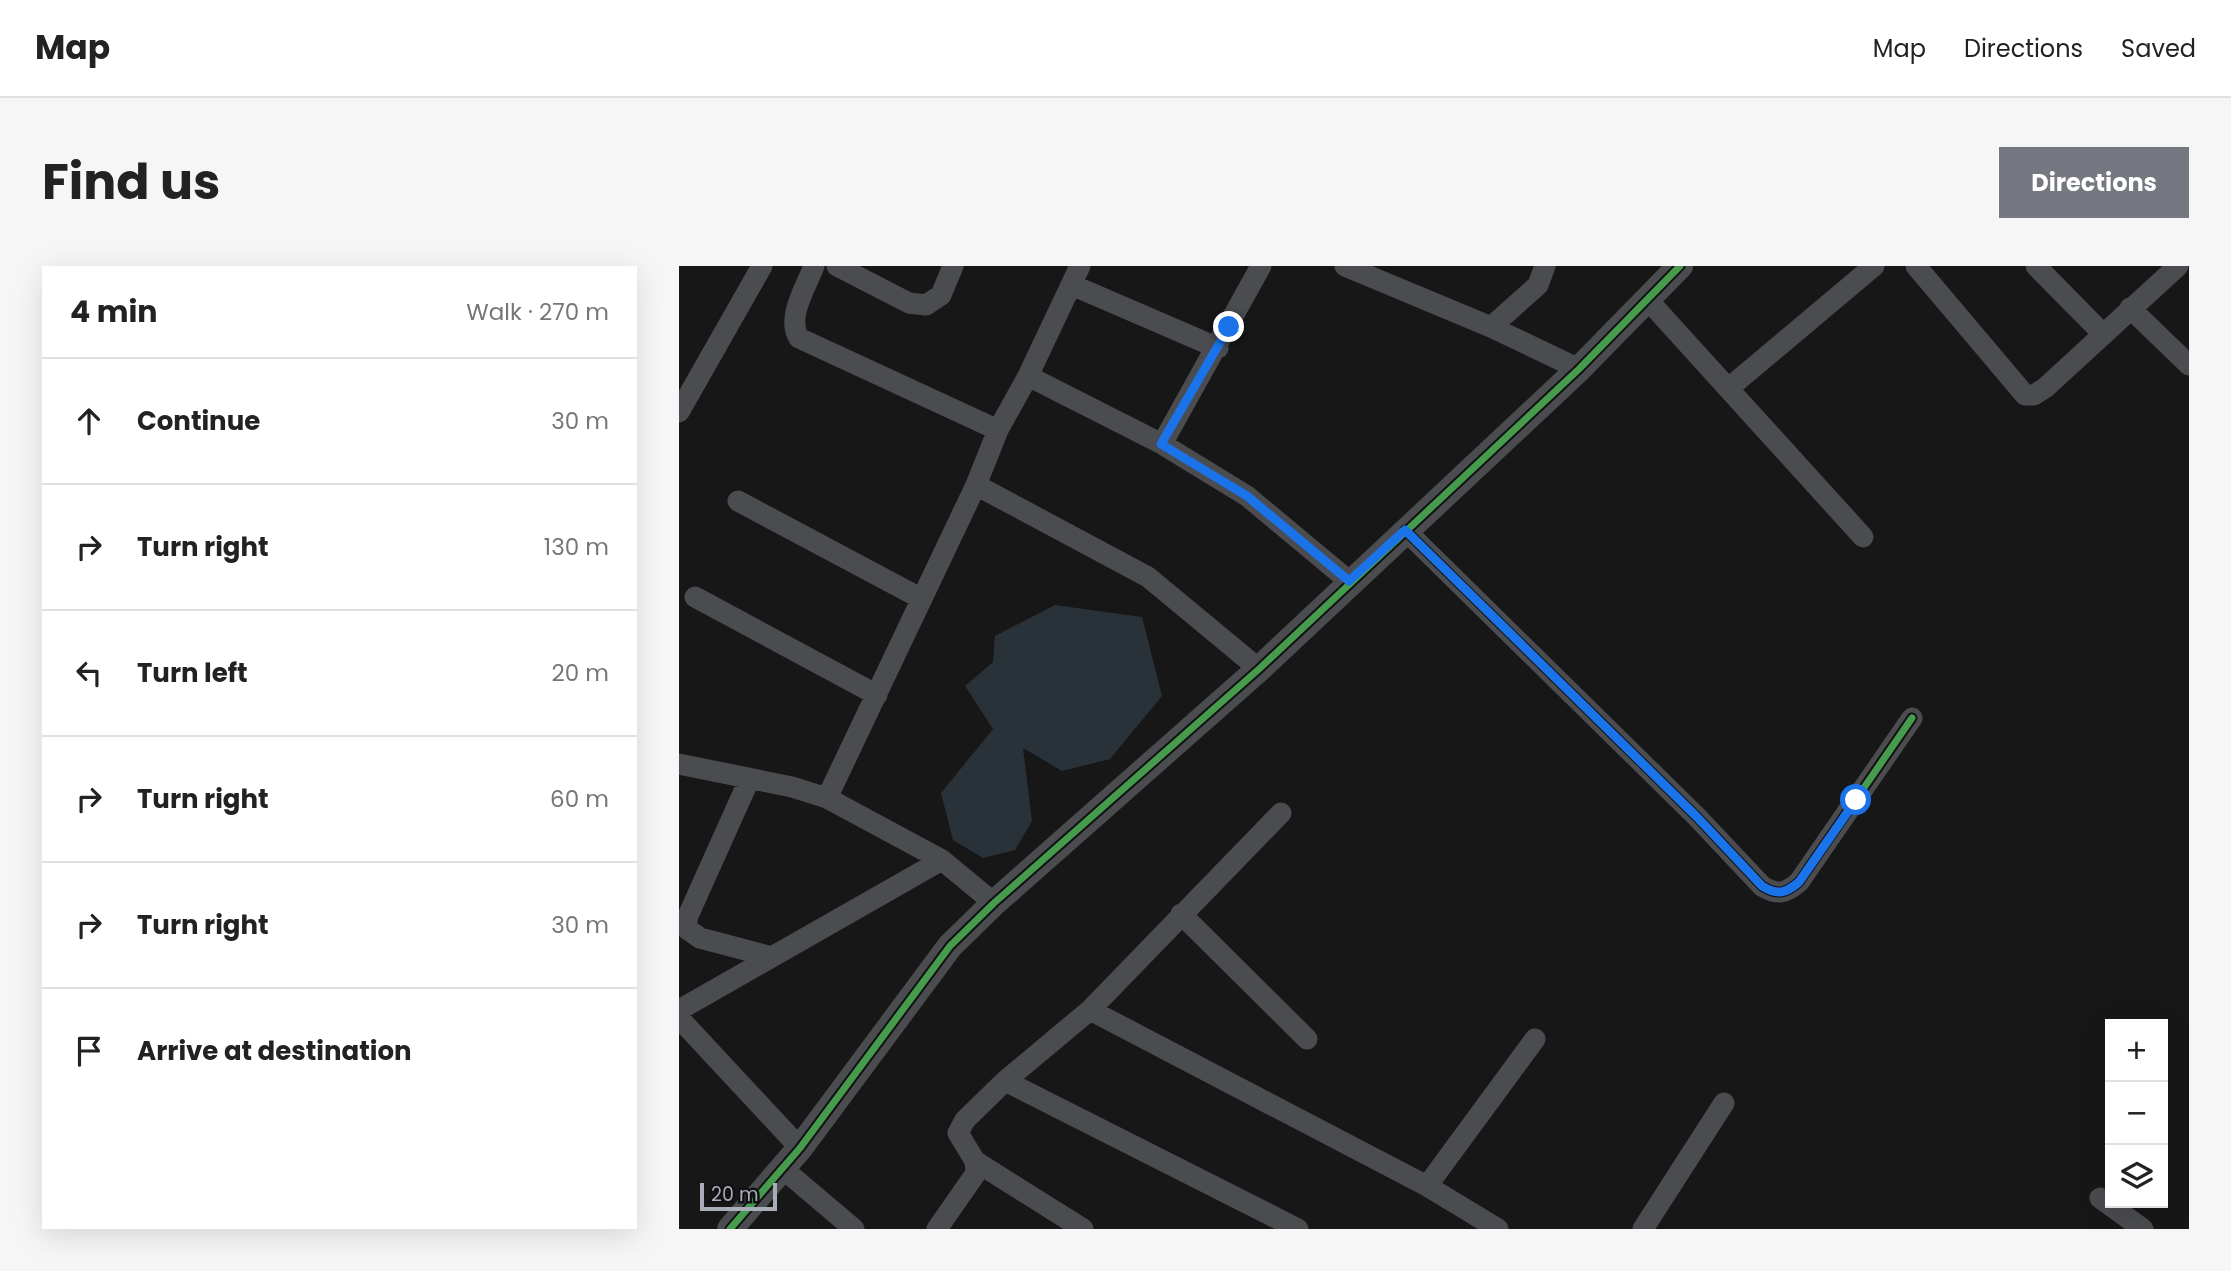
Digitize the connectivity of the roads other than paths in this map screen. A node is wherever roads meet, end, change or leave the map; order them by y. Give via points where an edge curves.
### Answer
1 (762, 266) edge
2 (814, 266) edge
3 (837, 266) edge
4 (953, 266) edge
5 (1261, 266) edge
6 (1345, 266) edge
7 (1545, 266) edge
8 (1680, 266) edge
9 (1874, 266) edge
10 (1916, 266) edge
11 (2036, 266) edge
12 (2170, 268) edge
13 (1375, 271) edge
14 (1076, 275) edge
15 (1647, 299) junction
16 (2130, 308) junction
17 (1491, 327) junction
18 (2102, 333) junction
19 (1218, 348) junction
20 (2189, 365) edge
21 (1579, 369) junction
22 (1028, 376) junction
23 (1730, 387) junction
24 (679, 412) edge
25 (998, 430) junction
26 (1161, 444) junction
27 (976, 485) junction
28 (739, 501) dead end
29 (1405, 530) junction
30 (1863, 537) dead end
31 (1349, 581) junction
32 (695, 597) dead end
33 (922, 599) junction
34 (1259, 669) junction
35 (877, 695) junction
36 (1912, 718) dead end
37 (679, 764) edge
38 (749, 780) junction
39 (827, 798) junction
40 (1281, 813) dead end
41 (942, 860) junction
42 (994, 903) junction
43 (1181, 914) junction
44 (772, 957) junction
45 (679, 1010) edge
46 (1090, 1010) junction
47 (679, 1018) edge
48 (1307, 1039) dead end
49 (1535, 1039) dead end
50 (1005, 1081) junction
51 (1724, 1103) dead end
52 (800, 1148) junction
53 (975, 1161) junction
54 (782, 1168) junction
55 (1427, 1186) junction
56 (2100, 1198) dead end
57 (730, 1229) edge
58 (854, 1229) edge
59 (936, 1229) edge
60 (1083, 1229) edge
61 (1299, 1229) edge
62 (1498, 1229) edge
63 (1643, 1229) edge
64 (2143, 1229) edge

1 - 24 street
2 - 25 street via 794,320 799,338
3 - 4 street via 909,303 926,305 941,295
5 - 19 street
6 - 13 street
7 - 17 street via 1538,285
8 - 15 street
9 - 23 street
10 - 18 street via 2025,395 2045,388
11 - 18 street
12 - 16 street
13 - 17 street
14 - 19 street
14 - 22 street
15 - 21 street
15 - 23 street
16 - 18 street
16 - 20 street
17 - 21 street
19 - 26 street
21 - 29 street
22 - 25 street
22 - 26 street
23 - 30 street
25 - 27 street
26 - 31 street via 1247,496
27 - 33 street
27 - 34 street via 1149,576
28 - 33 street
29 - 31 street
29 - 36 street via 1773,893 1787,892 1799,882
31 - 34 street
32 - 35 street
33 - 35 street
34 - 42 street
35 - 39 street
37 - 38 street
38 - 39 street
38 - 44 street via 687,918 687,929 700,939
39 - 41 street
40 - 43 street
41 - 42 street
41 - 44 street
42 - 52 street via 950,946
43 - 46 street
43 - 48 street
44 - 45 street
46 - 50 street
46 - 55 street
47 - 52 street
49 - 55 street
50 - 53 street via 960,1126 958,1133
50 - 61 street
51 - 63 street
52 - 54 street
53 - 59 street via 976,1173
53 - 60 street
54 - 57 street
54 - 58 street
55 - 62 street
56 - 64 street

